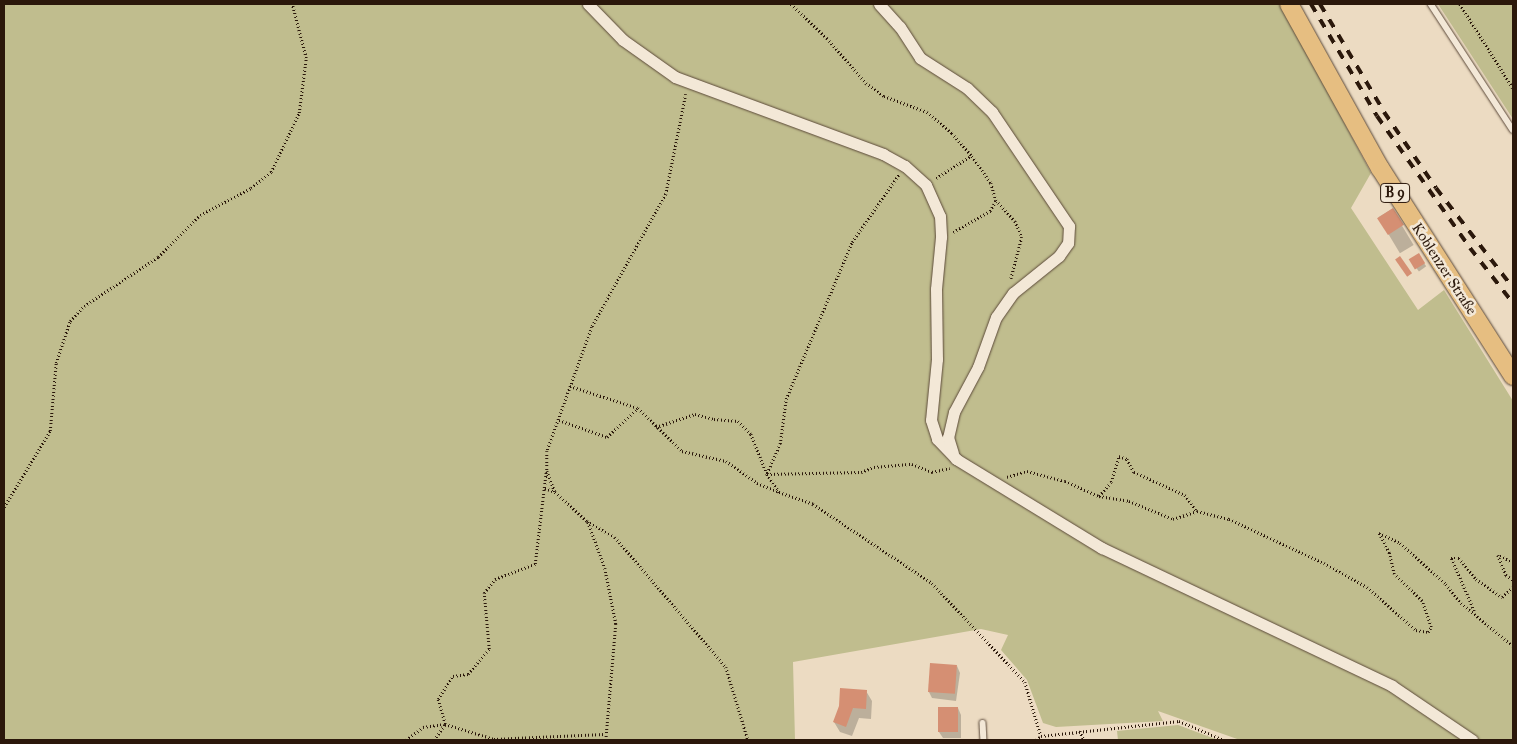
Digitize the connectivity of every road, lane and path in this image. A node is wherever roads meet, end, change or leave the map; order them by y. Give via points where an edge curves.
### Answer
1 (292, 4) edge
2 (588, 4) edge
3 (791, 4) edge
4 (879, 4) edge
5 (1288, 4) edge
6 (1431, 4) edge
7 (1460, 4) edge
8 (689, 83) junction
9 (1513, 88) edge
10 (1513, 130) edge
11 (972, 156) junction
12 (905, 166) junction
13 (926, 184) junction
14 (996, 200) junction
15 (941, 237) junction
16 (1013, 293) junction
17 (1513, 376) edge
18 (570, 386) junction
19 (638, 408) junction
20 (559, 420) junction
21 (656, 427) junction
22 (961, 462) junction
23 (547, 471) junction
24 (767, 474) junction
25 (1008, 476) dead end
26 (544, 488) junction
27 (555, 492) junction
28 (779, 492) junction
29 (1099, 496) junction
30 (4, 507) edge
31 (1197, 511) junction
32 (587, 521) junction
33 (1513, 563) edge
34 (1513, 580) edge
35 (1513, 586) edge
36 (1475, 612) junction
37 (1513, 646) edge
38 (983, 723) dead end
39 (445, 724) junction
40 (1080, 731) junction
41 (605, 734) junction
42 (1041, 736) junction
43 (406, 740) edge
44 (434, 740) edge
45 (606, 740) edge
46 (748, 740) edge
47 (984, 740) edge
48 (1036, 740) edge
49 (1084, 740) edge
50 (1224, 740) edge
51 (1472, 740) edge

1 - 30 path via 306,58 299,113 271,172 251,188 200,215 158,257 84,306 70,321 56,363 50,431
2 - 8 street via 649,61
3 - 11 path via 827,38 866,84 884,96 927,112
4 - 16 street via 900,26 920,58 977,96 992,112 1067,220 1070,235 1059,256
5 - 17 main road, Koblenzer Straße / B 9 via 1380,168
6 - 10 lane
7 - 9 path
8 - 12 street via 870,149
8 - 18 path via 666,194 592,327
11 - 13 path
11 - 14 path via 991,183
12 - 13 street
12 - 24 path via 852,242 786,399 780,444
13 - 15 street via 940,216
14 - 15 path via 990,211 967,227
14 - 16 path via 1015,221 1022,237 1012,271
15 - 22 street via 936,289 937,359 931,420 937,439
16 - 22 street via 996,317 978,367 954,412 948,437 950,448
18 - 19 path
18 - 20 path
19 - 20 path via 607,437
19 - 21 path
20 - 23 path via 547,451
21 - 24 path via 695,414 714,420 738,421 752,434
21 - 28 path via 682,451 726,461 757,483
22 - 24 path via 932,472 912,464 861,472
22 - 51 street via 1102,548 1392,686
23 - 26 path
23 - 27 path
24 - 28 path
25 - 29 path via 1027,471 1066,480
26 - 27 path
26 - 39 path via 535,564 495,579 484,593 489,649 468,674 453,676 438,699
27 - 32 path
28 - 42 path via 813,504 932,583 1025,682
29 - 31 path via 1129,500 1173,519
29 - 31 path via 1111,482 1119,456 1127,459 1134,472 1185,495
31 - 36 path via 1229,519 1324,563 1367,588 1416,630 1428,632 1431,628 1422,601 1394,574 1389,553 1379,533 1400,543 1446,584 1461,604
32 - 41 path via 605,568 616,624
32 - 46 path via 615,537 726,668
33 - 34 path via 1498,555 1506,575
35 - 36 path via 1502,597 1476,579 1459,558 1451,558
36 - 37 path
38 - 47 lane
39 - 41 path via 494,739
39 - 43 path via 423,727
39 - 44 path
40 - 42 path
40 - 49 path
40 - 50 path via 1179,721
41 - 45 path
42 - 48 path

